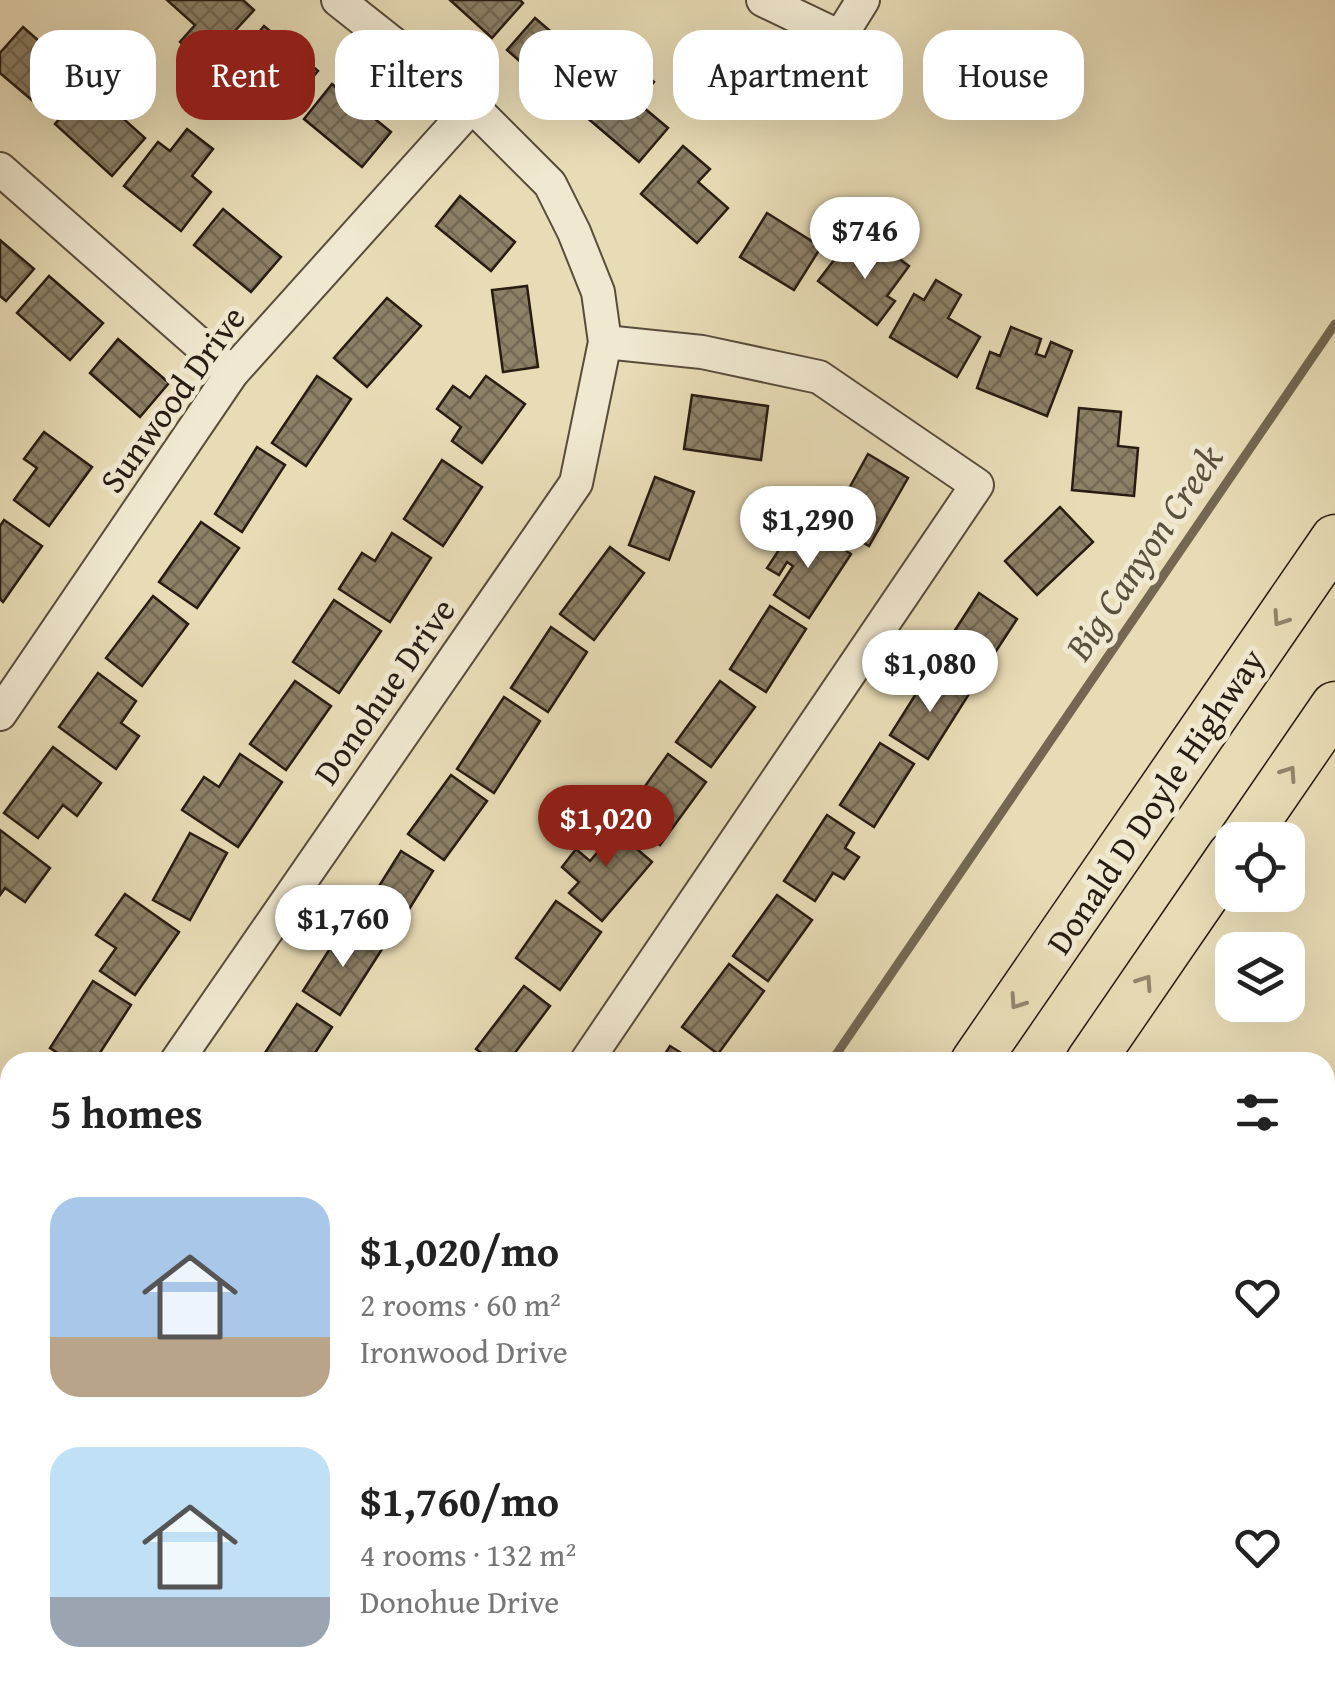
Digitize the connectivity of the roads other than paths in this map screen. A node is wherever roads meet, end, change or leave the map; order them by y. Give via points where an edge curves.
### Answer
1 (338, 0) edge
2 (763, 0) edge
3 (863, 0) edge
4 (376, 30) edge
5 (459, 120) edge
6 (486, 120) edge
7 (0, 169) edge
8 (605, 342) junction
9 (232, 374) junction
10 (1335, 539) edge
11 (11, 673) edge
12 (1335, 706) edge
13 (0, 714) edge
14 (1255, 822) edge
15 (1215, 880) edge
16 (183, 1052) edge
17 (593, 1052) edge
18 (983, 1052) edge
19 (1097, 1052) edge

1 - 4 street, Donohue Drive
2 - 3 street via 840,37
5 - 9 street, Sunwood Drive
6 - 8 street, Donohue Drive via 550,184 598,292
7 - 9 street
8 - 16 street, Donohue Drive via 576,482
8 - 17 street via 702,352 819,377 977,485
9 - 11 street, Sunwood Drive
10 -> 18 highway, Donald D Doyle Highway
11 - 13 street, Sunwood Drive
14 -> 12 highway
19 -> 15 highway

